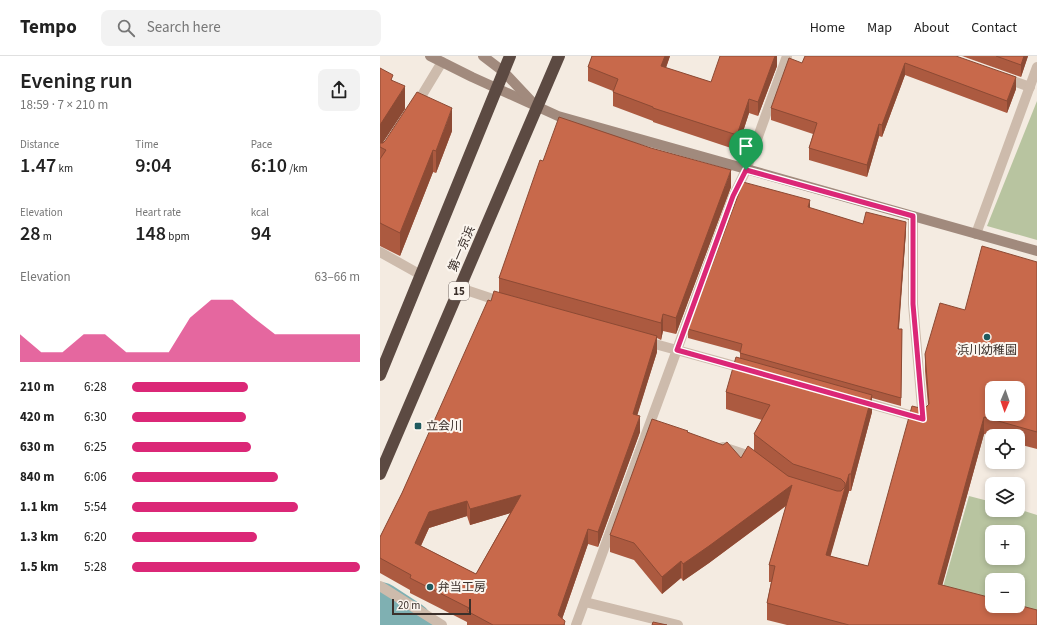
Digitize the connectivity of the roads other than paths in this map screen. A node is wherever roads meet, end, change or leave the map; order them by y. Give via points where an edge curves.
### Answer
1 (430, 56) edge
2 (483, 56) edge
3 (510, 56) edge
4 (559, 56) edge
5 (787, 56) edge
6 (442, 62) junction
7 (1037, 68) edge
8 (504, 72) junction
9 (993, 74) edge
10 (1030, 87) junction
11 (497, 89) junction
12 (538, 107) junction
13 (410, 114) edge
14 (746, 170) junction
15 (913, 216) junction
16 (976, 234) junction
17 (1037, 251) edge
18 (380, 252) edge
19 (421, 275) junction
20 (460, 288) junction
21 (517, 306) edge
22 (636, 339) edge
23 (677, 350) junction
24 (756, 372) edge
25 (380, 375) edge
26 (847, 398) edge
27 (714, 444) edge
28 (762, 465) edge
29 (380, 474) edge
30 (380, 586) edge
31 (584, 602) junction
32 (442, 625) edge
33 (576, 625) edge
34 (678, 625) edge

1 - 6 street
2 - 8 street
3 - 8 highway
4 - 12 highway, 第一京浜 / 15
5 - 14 street
6 - 11 street
6 - 13 street
7 - 10 street
8 - 11 highway
8 - 12 street
9 - 10 street
10 - 16 street
11 - 12 street
11 - 19 highway
12 - 14 street via 558,116
12 - 20 highway, 第一京浜 / 15
14 - 15 street
14 - 23 street via 733,196
15 - 16 street
15 - 26 street via 913,304 923,419
16 - 17 street
18 - 19 street
19 - 25 highway
20 - 21 street
20 - 29 highway, 第一京浜 / 15
22 - 23 street
23 - 24 street
23 - 31 street via 653,424
27 - 28 street via 750,456
30 - 32 street
31 - 33 street
31 - 34 street

